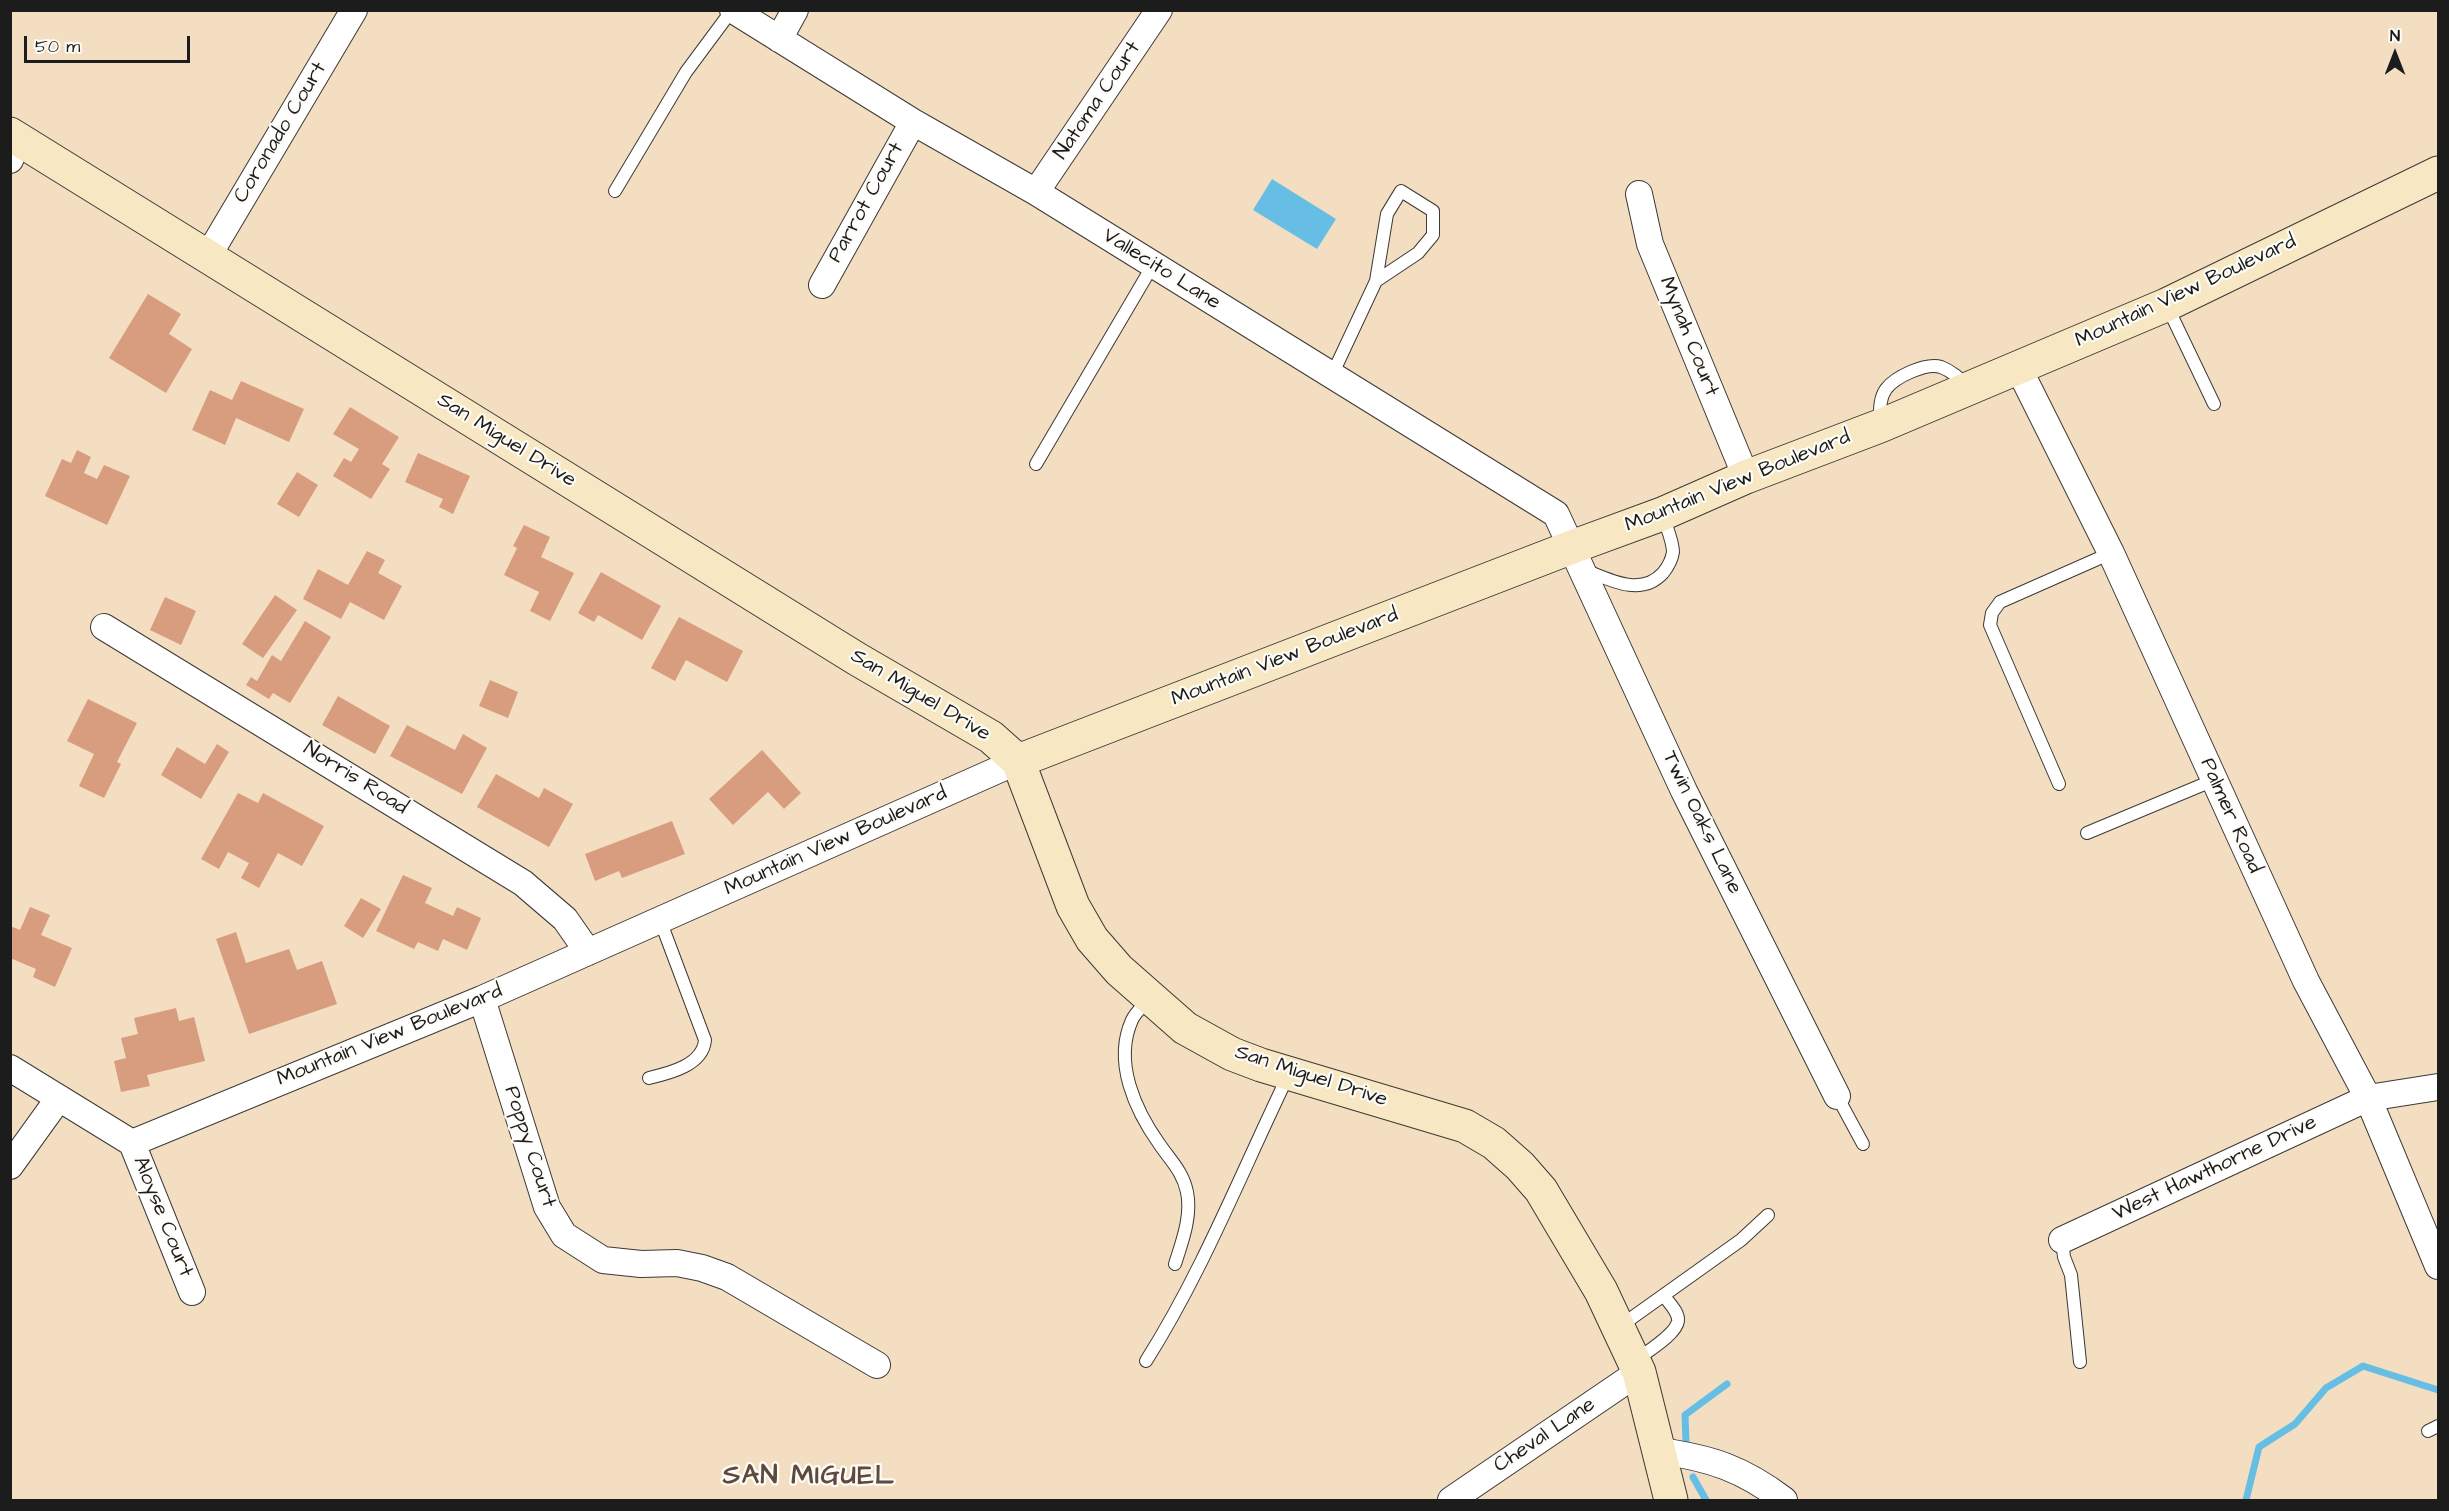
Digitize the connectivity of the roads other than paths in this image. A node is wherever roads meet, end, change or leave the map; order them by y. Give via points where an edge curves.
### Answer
1 (354, 10) edge
2 (732, 10) edge
3 (795, 10) edge
4 (1159, 10) edge
5 (780, 39) junction
6 (913, 122) junction
7 (13, 144) edge
8 (2439, 173) edge
9 (615, 191) dead end
10 (1036, 192) junction
11 (1640, 194) dead end
12 (208, 256) junction
13 (1153, 265) junction
14 (1376, 281) junction
15 (822, 285) dead end
16 (2166, 305) junction
17 (2018, 367) junction
18 (1332, 375) junction
19 (2214, 404) dead end
20 (1036, 464) dead end
21 (1746, 477) junction
22 (1662, 514) junction
23 (2111, 553) junction
24 (1575, 557) junction
25 (104, 627) dead end
26 (1018, 762) junction
27 (2214, 780) junction
28 (2059, 784) dead end
29 (2087, 833) dead end
30 (660, 920) junction
31 (588, 951) junction
32 (1150, 998) junction
33 (482, 999) junction
34 (10, 1068) edge
35 (1288, 1075) junction
36 (649, 1078) dead end
37 (2439, 1087) edge
38 (1837, 1096) joint
39 (59, 1098) junction
40 (2368, 1098) junction
41 (132, 1143) junction
42 (1863, 1144) dead end
43 (10, 1166) edge
44 (1768, 1215) dead end
45 (2062, 1240) joint
46 (1175, 1264) dead end
47 (2439, 1266) edge
48 (192, 1292) dead end
49 (1664, 1296) junction
50 (1618, 1328) junction
51 (1146, 1361) dead end
52 (2080, 1362) dead end
53 (877, 1365) dead end
54 (1636, 1367) junction
55 (1660, 1451) junction
56 (1451, 1500) edge
57 (1671, 1500) edge
58 (1784, 1500) edge

1 - 12 street, Coronado Court
2 - 5 street, Vallecito Lane
2 - 9 lane via 686,72
3 - 5 street
4 - 10 street, Natoma Court
5 - 6 street, Vallecito Lane
6 - 10 street, Vallecito Lane
6 - 15 street, Parrot Court
7 - 12 street, San Miguel Drive
8 - 16 street, Mountain View Boulevard
10 - 13 street, Vallecito Lane
11 - 21 street, Mynah Court via 1650,243
12 - 26 street, San Miguel Drive via 857,659 991,737
13 - 18 street, Vallecito Lane
13 - 20 lane
14 - 14 lane via 1387,214 1401,191 1434,211 1433,235 1418,254
14 - 18 lane
16 - 17 street, Mountain View Boulevard
16 - 19 lane
17 - 21 street, Mountain View Boulevard
17 - 23 street, Palmer Road
18 - 24 street, Vallecito Lane via 1556,514
21 - 22 street, Mountain View Boulevard
22 - 24 street, Mountain View Boulevard
22 - 24 lane via 1673,552 1667,568 1655,582 1640,587 1620,583
23 - 27 street, Palmer Road
23 - 28 lane via 2001,602 1990,619
24 - 26 street, Mountain View Boulevard
24 - 38 street, Twin Oaks Lane via 1684,791
25 - 31 street, Norris Road via 523,883 565,919
26 - 30 street, Mountain View Boulevard
26 - 32 street, San Miguel Drive via 1073,906 1092,939
27 - 29 lane
27 - 40 street, Palmer Road via 2306,981
30 - 31 street, Mountain View Boulevard
30 - 36 lane via 705,1040 704,1048 691,1062 676,1072
31 - 33 street, Mountain View Boulevard
32 - 35 street, San Miguel Drive via 1185,1028 1233,1054
32 - 46 lane via 1132,1020 1124,1053 1126,1074 1137,1105 1158,1143 1180,1171 1187,1194 1184,1237
33 - 41 street, Mountain View Boulevard
33 - 53 street, Poppy Court via 547,1207 564,1235 603,1260 677,1263 727,1277
34 - 39 street
35 - 50 street, San Miguel Drive via 1465,1126 1494,1143 1541,1190
35 - 51 lane via 1200,1265
37 - 40 street, West Hawthorne Drive
38 - 42 lane
39 - 41 street
39 - 43 street
40 - 45 street, West Hawthorne Drive
40 - 47 street, Palmer Road
41 - 48 street, Aloyse Court
44 - 49 lane via 1741,1240
45 - 52 lane via 2071,1275
49 - 50 lane
49 - 54 lane via 1677,1313 1678,1322 1671,1334
50 - 54 street, San Miguel Drive
54 - 55 street, San Miguel Drive
54 - 56 street, Cheval Lane
55 - 57 street, San Miguel Drive
55 - 58 street via 1698,1456 1729,1467

